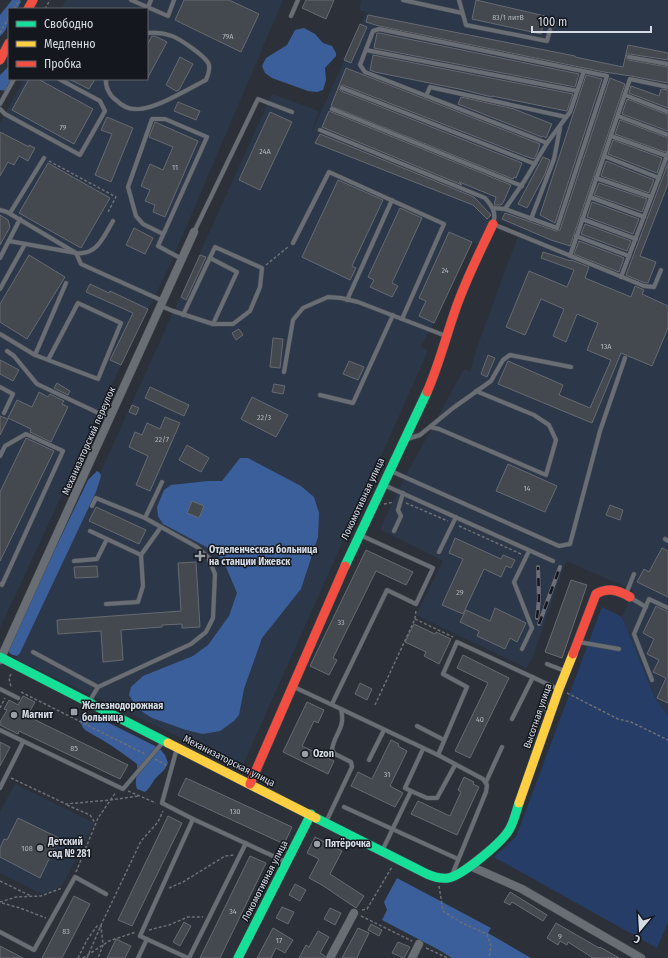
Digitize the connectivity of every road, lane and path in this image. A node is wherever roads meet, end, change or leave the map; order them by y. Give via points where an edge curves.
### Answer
1 (131, 0) edge
2 (151, 0) edge
3 (174, 0) edge
4 (298, 0) edge
5 (403, 0) edge
6 (460, 0) edge
7 (148, 7) junction
8 (462, 13) junction
9 (291, 16) dead end
10 (8, 20) edge
11 (550, 30) dead end
12 (0, 33) edge
13 (148, 33) edge
14 (8, 48) edge
15 (366, 50) junction
16 (629, 57) dead end
17 (0, 60) edge
18 (668, 64) edge
19 (584, 71) junction
20 (13, 80) edge
21 (61, 80) edge
22 (106, 80) edge
23 (668, 87) edge
24 (342, 88) dead end
25 (577, 91) junction
26 (625, 95) junction
27 (426, 96) junction
28 (0, 104) edge
29 (0, 109) edge
30 (332, 110) dead end
31 (292, 112) dead end
32 (668, 112) edge
33 (618, 116) junction
34 (566, 117) junction
35 (560, 125) junction
36 (320, 130) dead end
37 (668, 135) edge
38 (611, 136) junction
39 (547, 143) junction
40 (667, 154) edge
41 (604, 156) junction
42 (44, 158) joint
43 (535, 164) junction
44 (596, 178) junction
45 (659, 178) junction
46 (522, 186) junction
47 (590, 197) junction
48 (651, 197) junction
49 (392, 200) junction
50 (493, 208) junction
51 (505, 209) junction
52 (0, 210) edge
53 (108, 212) dead end
54 (10, 213) junction
55 (644, 217) junction
56 (531, 218) junction
57 (20, 219) junction
58 (582, 219) junction
59 (113, 220) dead end
60 (493, 224) junction
61 (194, 232) joint
62 (163, 234) junction
63 (576, 236) junction
64 (636, 239) junction
65 (9, 241) junction
66 (293, 243) joint
67 (25, 244) junction
68 (76, 253) junction
69 (570, 256) junction
70 (629, 256) junction
71 (0, 258) edge
72 (210, 258) junction
73 (182, 259) junction
74 (262, 268) junction
75 (661, 270) dead end
76 (621, 277) junction
77 (66, 283) dead end
78 (0, 289) edge
79 (347, 300) junction
80 (162, 303) junction
81 (183, 315) junction
82 (393, 315) junction
83 (402, 318) junction
84 (213, 324) junction
85 (0, 334) edge
86 (448, 337) junction
87 (7, 351) dead end
88 (35, 355) junction
89 (625, 358) dead end
90 (48, 360) junction
91 (571, 367) dead end
92 (284, 372) dead end
93 (0, 387) edge
94 (476, 391) junction
95 (320, 394) dead end
96 (4, 413) dead end
97 (110, 418) junction
98 (430, 427) junction
99 (403, 441) junction
100 (0, 443) edge
101 (5, 446) junction
102 (0, 456) edge
103 (389, 470) junction
104 (162, 482) dead end
105 (382, 484) junction
106 (403, 493) junction
107 (92, 506) dead end
108 (456, 517) junction
109 (145, 518) junction
110 (162, 527) junction
111 (90, 531) dead end
112 (394, 531) dead end
113 (359, 534) junction
114 (107, 539) junction
115 (530, 551) junction
116 (439, 552) dead end
117 (141, 555) junction
118 (74, 561) dead end
119 (553, 561) dead end
120 (634, 574) dead end
121 (0, 584) edge
122 (628, 596) junction
123 (106, 604) dead end
124 (416, 604) junction
125 (646, 607) junction
126 (668, 608) edge
127 (415, 619) junction
128 (577, 641) junction
129 (457, 642) junction
130 (522, 648) dead end
131 (619, 649) dead end
132 (33, 652) dead end
133 (0, 658) edge
134 (547, 664) dead end
135 (14, 665) junction
136 (565, 671) junction
137 (533, 677) junction
138 (652, 680) dead end
139 (292, 686) junction
140 (98, 687) junction
141 (0, 689) edge
142 (559, 689) junction
143 (18, 691) dead end
144 (8, 693) junction
145 (18, 698) dead end
146 (92, 704) junction
147 (332, 704) junction
148 (375, 705) dead end
149 (0, 708) edge
150 (341, 709) junction
151 (512, 718) dead end
152 (86, 724) junction
153 (417, 726) dead end
154 (0, 730) edge
155 (384, 730) junction
156 (444, 740) junction
157 (668, 740) edge
158 (165, 741) junction
159 (23, 742) junction
160 (177, 747) junction
161 (502, 747) dead end
162 (423, 749) junction
163 (438, 755) junction
164 (151, 757) junction
165 (369, 760) dead end
166 (455, 765) junction
167 (172, 767) junction
168 (6, 776) junction
169 (486, 782) junction
170 (250, 784) junction
171 (0, 788) edge
172 (121, 788) junction
173 (411, 791) junction
174 (138, 796) junction
175 (110, 800) junction
176 (66, 804) junction
177 (158, 804) dead end
178 (165, 807) dead end
179 (344, 807) dead end
180 (311, 814) junction
181 (194, 819) junction
182 (326, 822) junction
183 (96, 823) junction
184 (392, 829) junction
185 (246, 843) junction
186 (382, 851) junction
187 (240, 854) junction
188 (397, 859) junction
189 (458, 859) junction
190 (287, 863) junction
191 (470, 866) junction
192 (75, 878) junction
193 (438, 878) junction
194 (450, 878) junction
195 (0, 881) edge
196 (71, 885) junction
197 (160, 892) junction
198 (106, 894) dead end
199 (33, 896) junction
200 (0, 902) edge
201 (354, 913) junction
202 (51, 920) junction
203 (101, 926) junction
204 (0, 932) edge
205 (147, 939) junction
206 (419, 944) junction
207 (78, 958) edge
208 (87, 958) edge
209 (98, 958) edge
210 (138, 958) edge
211 (188, 958) edge
212 (238, 958) edge
213 (330, 958) edge
214 (412, 958) edge
215 (448, 958) edge
216 (489, 958) edge
217 (641, 958) edge

1 - 7 lane
2 - 7 lane
3 - 7 lane via 168,16
4 - 9 lane
5 - 8 lane
6 - 8 lane
8 - 11 lane via 466,25 547,41
10 - 12 path
13 - 22 lane via 156,32 173,37 203,56 209,64 206,80 150,108 135,110 110,97
14 - 17 street
15 - 19 lane via 373,31 379,29
15 - 25 lane
15 - 27 lane via 360,65 364,72
16 - 18 lane
19 - 25 lane
19 - 56 lane via 607,76 557,228
20 - 28 lane
21 - 29 lane via 100,101 105,111 80,155
23 - 26 lane via 630,79
24 - 43 lane
25 - 34 lane
26 - 32 lane
26 - 33 lane
27 - 34 lane via 430,87
27 - 39 lane
30 - 46 lane
31 - 61 lane via 258,99
33 - 37 lane
33 - 38 lane
34 - 35 lane
35 - 39 lane
35 - 56 lane via 554,158
36 - 50 lane via 485,198
38 - 40 lane
38 - 41 lane
39 - 43 lane
40 - 45 lane
41 - 44 lane
41 - 45 lane
42 - 53 path via 116,197
42 - 54 lane
43 - 46 lane
44 - 47 lane
44 - 48 lane
45 - 48 lane
46 - 51 lane
47 - 55 lane
47 - 58 lane
48 - 55 lane
49 - 66 lane via 329,172
49 - 79 lane
49 - 83 lane via 444,224
50 - 51 lane
50 - 60 lane
51 - 56 lane
52 - 54 lane
54 - 57 lane
55 - 64 lane
57 - 65 lane
57 - 68 lane
58 - 63 lane
58 - 64 lane
59 - 68 lane via 92,252
60 - 69 lane
60 - 86 street, Локомотивная улица via 466,281
61 - 73 street, Механизаторский переулок
62 - 62 lane via 207,137 166,118 152,119 128,187 136,216 143,224
62 - 73 lane via 158,246
63 - 69 lane
63 - 70 lane
64 - 70 lane
65 - 67 lane
65 - 71 lane
66 - 74 path
67 - 68 lane
67 - 78 lane
68 - 80 lane via 81,264
69 - 76 lane
70 - 76 lane
72 - 74 lane via 215,247
72 - 81 lane
72 - 84 lane via 237,272
73 - 80 street, Механизаторский переулок
74 - 84 lane via 260,287 250,311 233,324
75 - 76 lane via 654,286 644,286
77 - 88 lane
79 - 82 lane
79 - 92 lane via 328,297 303,308 292,320
80 - 81 lane
80 - 97 street, Механизаторский переулок
81 - 84 lane
82 - 83 lane
82 - 95 lane via 353,403
83 - 86 lane
85 - 88 lane
86 - 99 street, Локомотивная улица via 430,385
87 - 97 lane via 37,384
88 - 90 lane
89 - 103 lane via 600,432 570,544 559,546
90 - 90 lane via 78,303 121,323 98,379
91 - 94 lane via 510,355 503,360 491,381
93 - 96 lane via 13,394
94 - 98 lane
94 - 98 lane via 534,415 549,425 556,440 546,475
97 - 133 street, Механизаторский переулок
98 - 99 lane via 420,435
99 - 103 street, Локомотивная улица
100 - 101 lane
101 - 102 lane
101 - 121 lane via 26,434 63,451 2,585
103 - 105 street, Локомотивная улица
104 - 109 lane
105 - 106 lane
105 - 113 street, Локомотивная улица
106 - 108 lane
106 - 112 lane via 398,510 401,516
107 - 109 lane via 96,498
108 - 115 lane
108 - 116 lane
109 - 110 lane
110 - 117 lane
110 - 140 lane via 197,547 208,557 215,574 214,618 206,632 191,644
111 - 114 lane
113 - 124 lane via 433,568
113 - 139 street, Локомотивная улица
114 - 117 lane
114 - 118 lane via 97,559
115 - 119 lane
115 - 130 lane via 514,582 532,628
117 - 123 lane via 143,586 138,602
120 - 122 lane
122 - 125 lane
122 - 128 street, Высотная улица via 615,590 604,590 596,594
124 - 127 path
124 - 147 lane via 387,590
125 - 126 lane via 649,599
125 - 138 lane via 634,634
127 - 129 path via 456,638
127 - 148 path
128 - 131 lane
128 - 136 street, Высотная улица
129 - 137 lane
129 - 156 lane via 442,674 467,687
132 - 140 lane
133 - 135 street, Механизаторская улица
134 - 136 lane
135 - 144 path via 9,678 11,687
135 - 146 street, Механизаторская улица
136 - 142 street, Высотная улица
137 - 142 lane
137 - 151 lane
139 - 147 lane
139 - 170 street, Локомотивная улица
140 - 146 lane
141 - 144 lane
142 - 157 path via 618,719 631,722
142 - 191 street, Высотная улица via 510,830
143 - 152 path
144 - 145 lane
144 - 149 path
146 - 152 path
146 - 158 street, Механизаторская улица
147 - 150 lane
150 - 155 lane
150 - 182 lane via 342,723 332,750 351,762 352,767
152 - 164 path
153 - 156 lane
154 - 159 lane
155 - 162 lane
155 - 165 lane
156 - 163 lane
158 - 160 street, Механизаторская улица
158 - 164 lane
159 - 168 lane
159 - 172 lane
160 - 167 lane
160 - 170 street, Механизаторская улица
161 - 169 lane
162 - 163 lane
162 - 173 lane via 405,788
163 - 166 lane
164 - 167 path
164 - 172 lane
166 - 169 lane
166 - 173 lane via 437,798 427,798
167 - 181 lane via 162,803
168 - 171 lane
168 - 176 path
169 - 189 lane via 486,792
170 - 180 street, Механизаторская улица
172 - 174 path
172 - 175 path
173 - 184 lane
174 - 175 path
174 - 177 path
175 - 176 path
175 - 183 path
176 - 183 path via 90,815
178 - 203 path via 158,822 141,841
179 - 184 lane
180 - 182 street, Механизаторская улица
180 - 190 street, Локомотивная улица
181 - 185 lane
181 - 197 lane
182 - 186 street, Механизаторская улица
183 - 192 path
184 - 186 lane
184 - 189 lane
185 - 187 lane
185 - 190 lane
186 - 188 street, Механизаторская улица
187 - 197 path via 225,856 183,882
187 - 211 lane
188 - 193 street, Механизаторская улица
188 - 201 path via 367,908
189 - 194 lane
190 - 212 street, Локомотивная улица
191 - 194 street, Высотная улица
191 - 217 street via 522,889
192 - 196 lane
192 - 198 lane
193 - 194 street, Механизаторская улица
193 - 216 path via 443,911 487,934 491,946
195 - 199 path
196 - 199 path via 41,896
196 - 202 lane
197 - 205 lane via 140,936
199 - 200 path via 16,897
200 - 202 path
201 - 206 path
201 - 213 street
202 - 204 lane via 34,950
203 - 207 path via 97,926
203 - 208 path
203 - 209 path via 103,945
205 - 210 lane
205 - 211 lane
206 - 214 street
206 - 215 path

